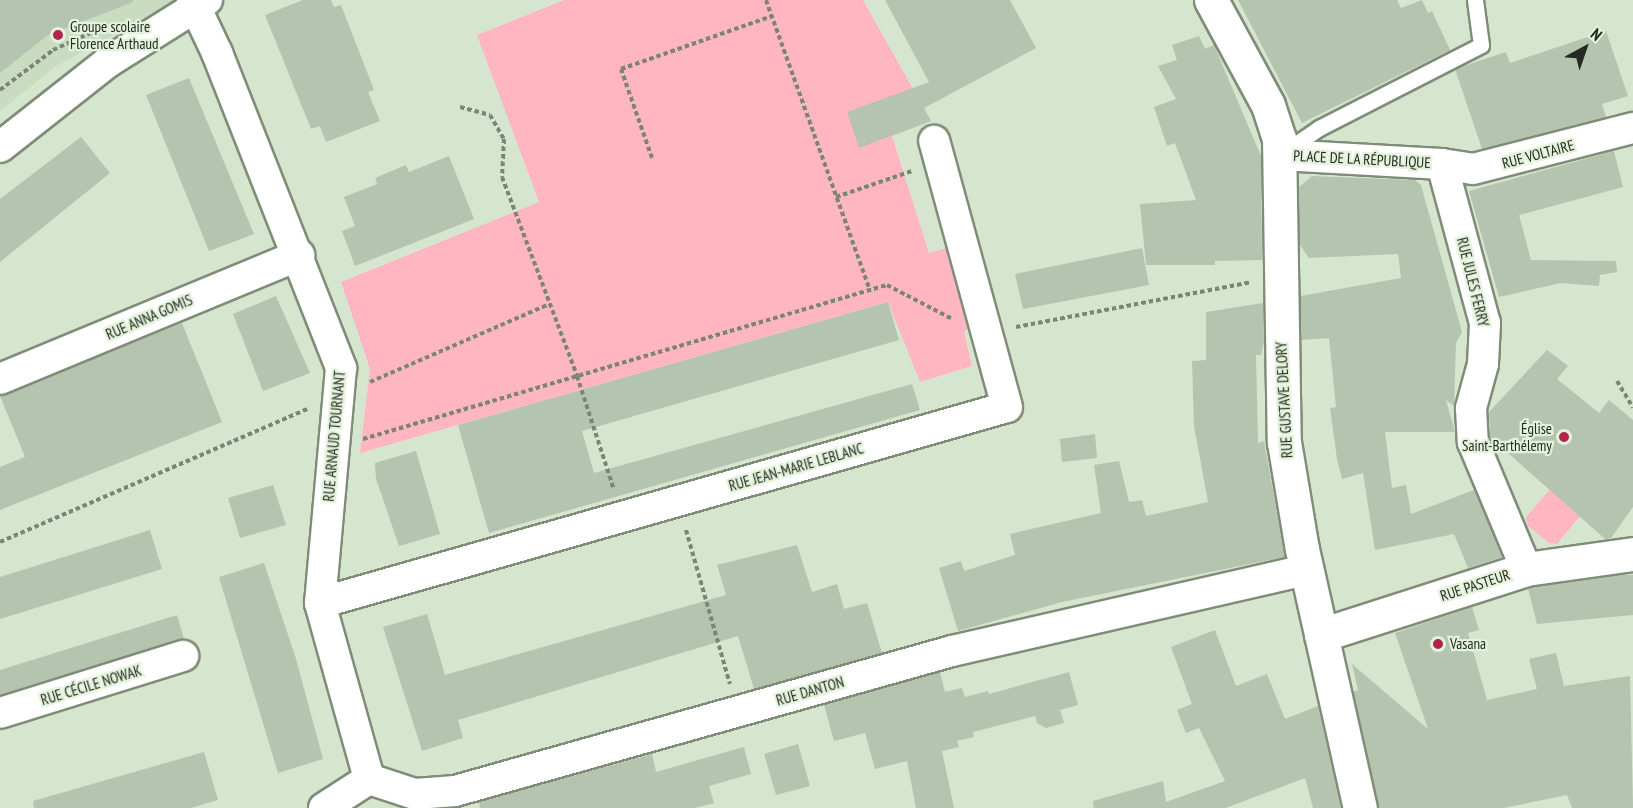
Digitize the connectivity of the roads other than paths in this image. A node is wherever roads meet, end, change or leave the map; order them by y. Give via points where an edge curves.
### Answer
1 (1211, 0) edge
2 (1475, 0) edge
3 (198, 2) edge
4 (1633, 128) edge
5 (0, 147) edge
6 (936, 151) road end
7 (1281, 155) junction
8 (1442, 164) junction
9 (299, 255) junction
10 (0, 379) edge
11 (1633, 554) edge
12 (1526, 569) junction
13 (1307, 570) junction
14 (320, 603) junction
15 (1321, 635) junction
16 (183, 656) dead end
17 (0, 713) edge
18 (369, 778) junction
19 (324, 808) edge
20 (1360, 808) edge

1 - 7 street, RUE GUSTAVE DELORY via 1268,105
2 - 7 lane via 1481,45 1320,128
3 - 5 street via 108,62
3 - 9 street, RUE ARNAUD TOURNANT
4 - 8 street, RUE VOLTAIRE via 1490,167 1473,169
6 - 14 street, RUE JEAN-MARIE LEBLANC via 1007,407
7 - 8 street, PLACE DE LA RÉPUBLIQUE
7 - 13 street, RUE GUSTAVE DELORY via 1284,442
8 - 12 street, RUE JULES FERRY via 1485,323 1483,364 1472,408 1473,442
9 - 10 street, RUE ANNA GOMIS
9 - 14 street, RUE ARNAUD TOURNANT via 338,356 340,395
11 - 12 street, RUE PASTEUR
12 - 15 street, RUE PASTEUR
13 - 15 street, RUE GUSTAVE DELORY
13 - 18 street, RUE DANTON via 952,651 455,791 415,794
14 - 18 street, RUE ARNAUD TOURNANT
15 - 20 street, RUE GUSTAVE DELORY
16 - 17 street, RUE CÉCILE NOWAK
18 - 19 street

